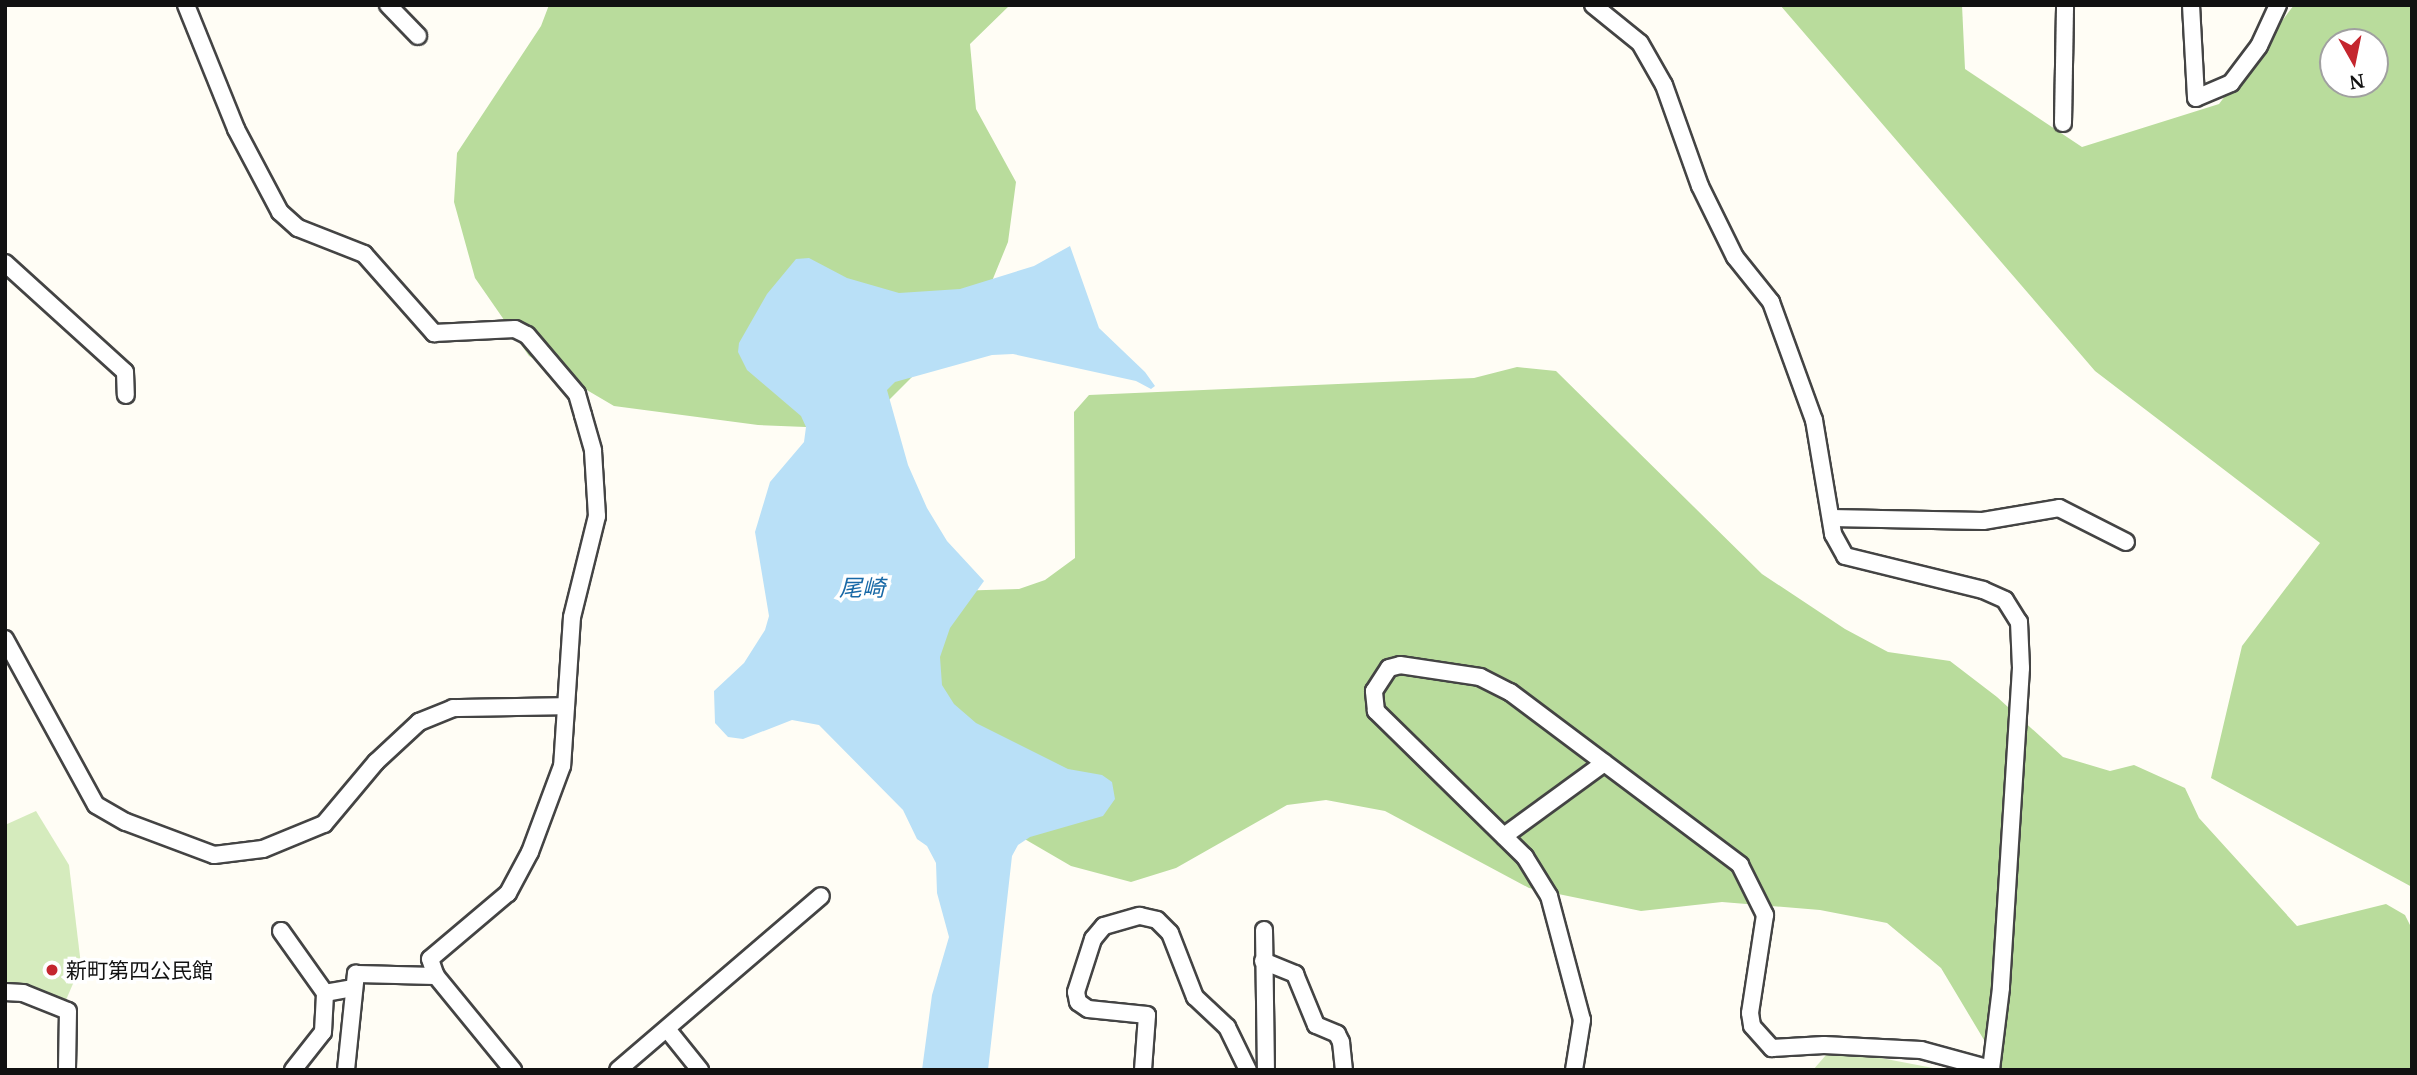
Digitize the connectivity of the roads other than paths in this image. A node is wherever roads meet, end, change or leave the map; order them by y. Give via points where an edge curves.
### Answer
1 (186, 5) edge
2 (388, 5) edge
3 (1593, 5) edge
4 (2065, 5) edge
5 (2190, 5) edge
6 (2278, 5) edge
7 (418, 36) dead end
8 (2063, 123) dead end
9 (5, 263) edge
10 (126, 395) dead end
11 (1831, 518) junction
12 (2126, 542) dead end
13 (5, 639) edge
14 (566, 706) junction
15 (1604, 763) junction
16 (1504, 836) junction
17 (821, 896) dead end
18 (1264, 930) dead end
19 (281, 931) dead end
20 (1263, 961) junction
21 (436, 976) junction
22 (354, 988) junction
23 (5, 992) edge
24 (325, 993) junction
25 (667, 1029) junction
26 (67, 1070) edge
27 (293, 1070) edge
28 (346, 1070) edge
29 (513, 1070) edge
30 (618, 1070) edge
31 (700, 1070) edge
32 (1143, 1070) edge
33 (1248, 1070) edge
34 (1266, 1070) edge
35 (1344, 1070) edge
36 (1574, 1070) edge
37 (1991, 1070) edge

1 - 14 street via 236,129 281,212 298,228 364,254 434,333 516,329 527,335 577,394 593,451 597,516 572,617
2 - 7 street
3 - 11 street via 1640,43 1664,85 1700,186 1735,257 1771,302 1814,419
4 - 8 street
5 - 6 street via 2196,98 2231,83 2259,46
9 - 10 street via 125,372
11 - 12 street via 1983,522 2059,508
11 - 37 street via 1833,534 1845,556 1983,590 2005,600 2019,622 2021,668 2001,988
13 - 14 street via 96,804 126,822 214,855 263,849 324,824 376,762 419,722 453,708
14 - 21 street via 562,766 530,852 501,901 434,953 430,959
15 - 16 street
15 - 16 street via 1510,692 1479,677 1400,665 1389,668 1374,691 1376,711
15 - 37 street via 1740,865 1750,878 1766,927 1756,953 1750,1013 1752,1026 1772,1048 1824,1045 1921,1050
16 - 36 street via 1525,857 1549,896 1566,948 1582,1020
17 - 25 street
18 - 20 street
19 - 24 street
20 - 34 street
20 - 35 street via 1295,974 1316,1025 1337,1034
21 - 22 street via 356,974
21 - 29 street
22 - 24 street
22 - 28 street
23 - 26 street via 23,993 68,1011
24 - 27 street via 323,1032
25 - 30 street
25 - 31 street
32 - 33 street via 1147,1015 1088,1009 1078,1002 1076,992 1093,939 1104,926 1140,916 1157,920 1170,933 1195,997 1227,1027

